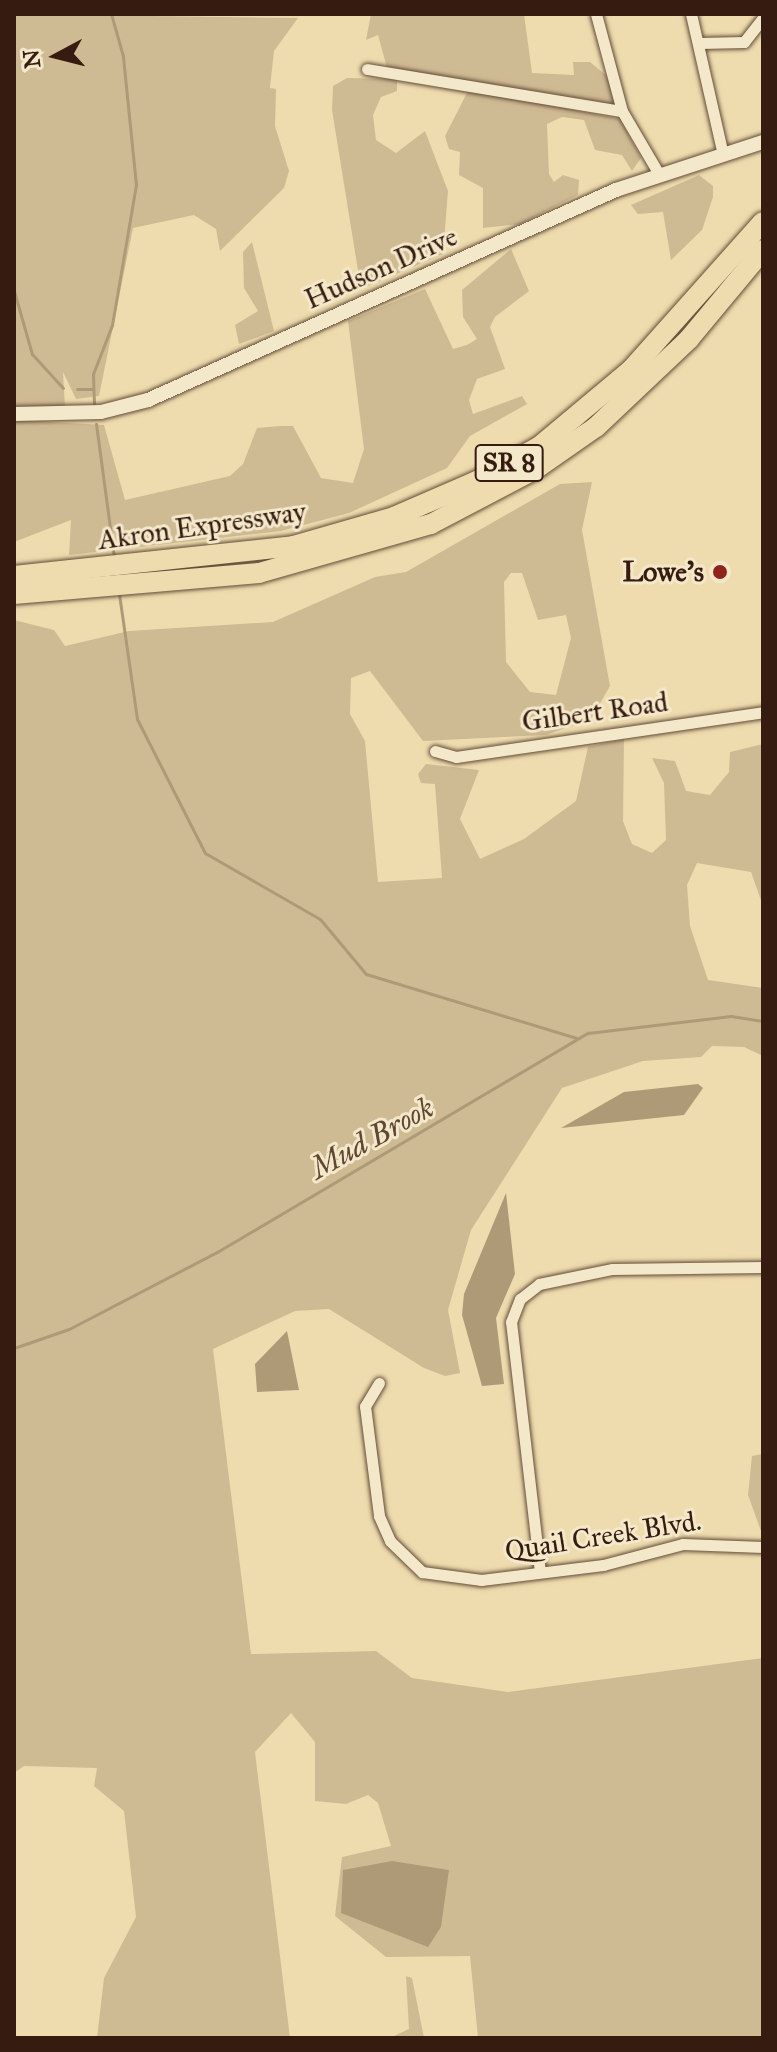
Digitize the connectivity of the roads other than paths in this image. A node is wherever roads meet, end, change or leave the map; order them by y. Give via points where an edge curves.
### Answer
1 (596, 14) edge
2 (691, 14) edge
3 (763, 18) edge
4 (700, 43) junction
5 (367, 69) dead end
6 (622, 111) junction
7 (763, 142) edge
8 (722, 151) junction
9 (659, 174) junction
10 (763, 222) edge
11 (763, 250) edge
12 (14, 414) edge
13 (173, 572) junction
14 (14, 576) edge
15 (40, 583) junction
16 (14, 594) edge
17 (763, 712) edge
18 (435, 751) dead end
19 (763, 1267) edge
20 (379, 1383) dead end
21 (763, 1547) edge
22 (540, 1572) junction

1 - 6 street
2 - 4 street
3 - 4 street via 744,42
4 - 8 street
5 - 6 street
6 - 9 street
7 - 8 street, Hudson Drive
8 - 9 street, Hudson Drive
9 - 12 street, Hudson Drive via 148,400 101,412
10 - 13 highway, Akron Expressway / SR 8 via 672,330 540,446 394,517
11 - 13 highway, Akron Expressway / SR 8 via 689,339 596,427 480,500 314,563
13 - 15 highway, Akron Expressway / SR 8
14 - 15 highway, Akron Expressway / SR 8
15 - 16 highway, Akron Expressway / SR 8
17 - 18 street, Gilbert Road via 456,757
19 - 22 street via 612,1269 539,1284 520,1299 511,1322
20 - 22 street, Quail Creek Blvd. via 365,1406 379,1516 399,1553 422,1572 448,1580
21 - 22 street, Quail Creek Blvd. via 683,1544

